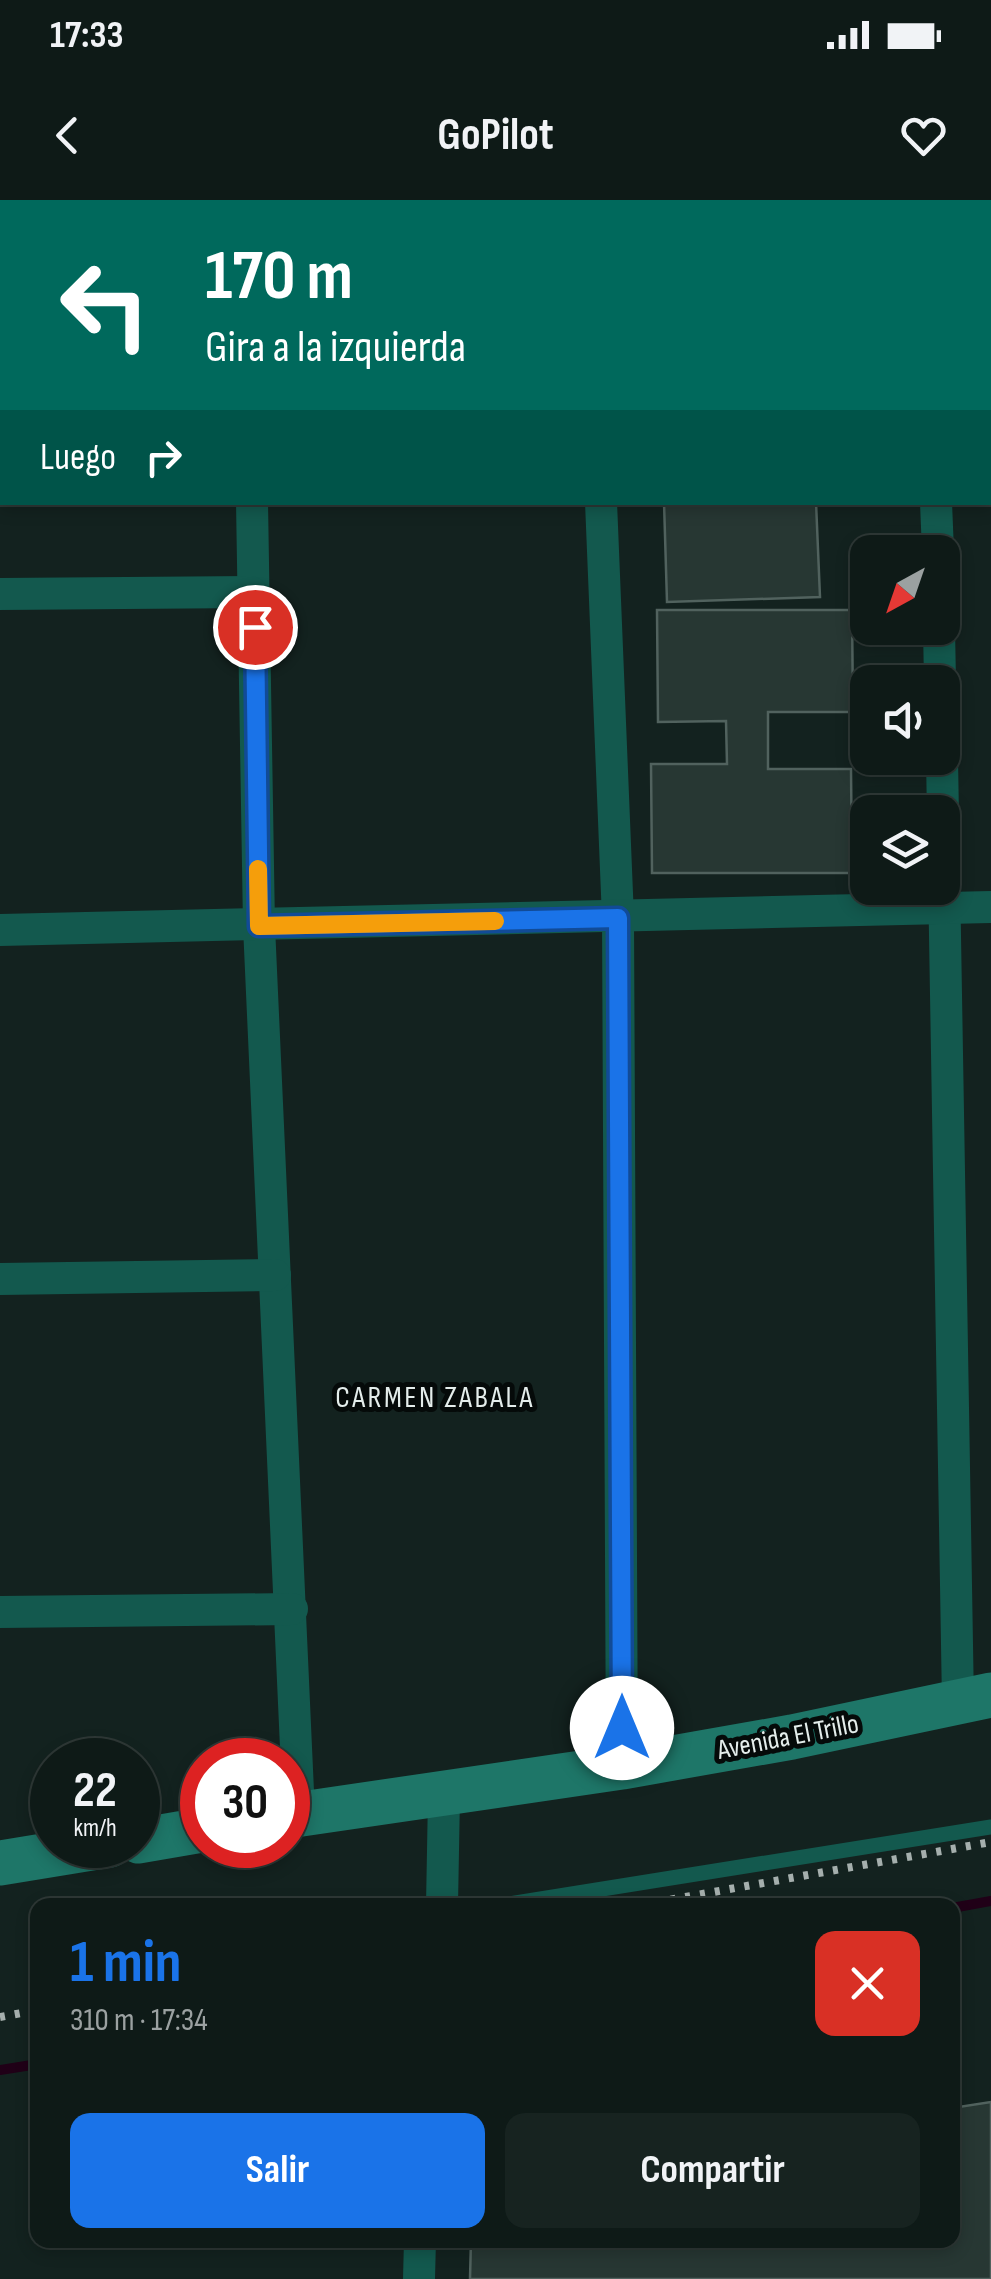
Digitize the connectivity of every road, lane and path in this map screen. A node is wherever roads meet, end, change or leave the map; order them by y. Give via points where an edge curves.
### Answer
1 (252, 505) edge
2 (600, 505) edge
3 (936, 505) edge
4 (937, 535) edge
5 (251, 592) junction
6 (0, 594) edge
7 (942, 775) edge
8 (946, 907) junction
9 (991, 907) edge
10 (618, 918) junction
11 (259, 926) junction
12 (0, 930) edge
13 (276, 1275) junction
14 (0, 1279) edge
15 (292, 1609) junction
16 (0, 1612) edge
17 (975, 1699) edge
18 (293, 1738) edge
19 (622, 1767) junction
20 (444, 1796) junction
21 (310, 1813) edge
22 (991, 1827) edge
23 (30, 1858) edge
24 (0, 1863) edge
25 (442, 1898) edge
26 (546, 1898) edge
27 (420, 2248) edge
28 (419, 2279) edge

1 - 5 street
2 - 10 street
3 - 4 street
5 - 6 street
5 - 11 street
7 - 8 street
8 - 9 street
8 - 10 street
8 - 17 street
10 - 11 street
10 - 19 street
11 - 12 street
11 - 13 street
13 - 14 street
13 - 15 street
15 - 16 street
15 - 18 street
17 - 19 main road, Avenida El Trillo
19 - 20 main road, Avenida El Trillo
20 - 21 main road, Avenida El Trillo
20 - 25 street
22 - 26 lane
23 - 24 main road
27 - 28 street

